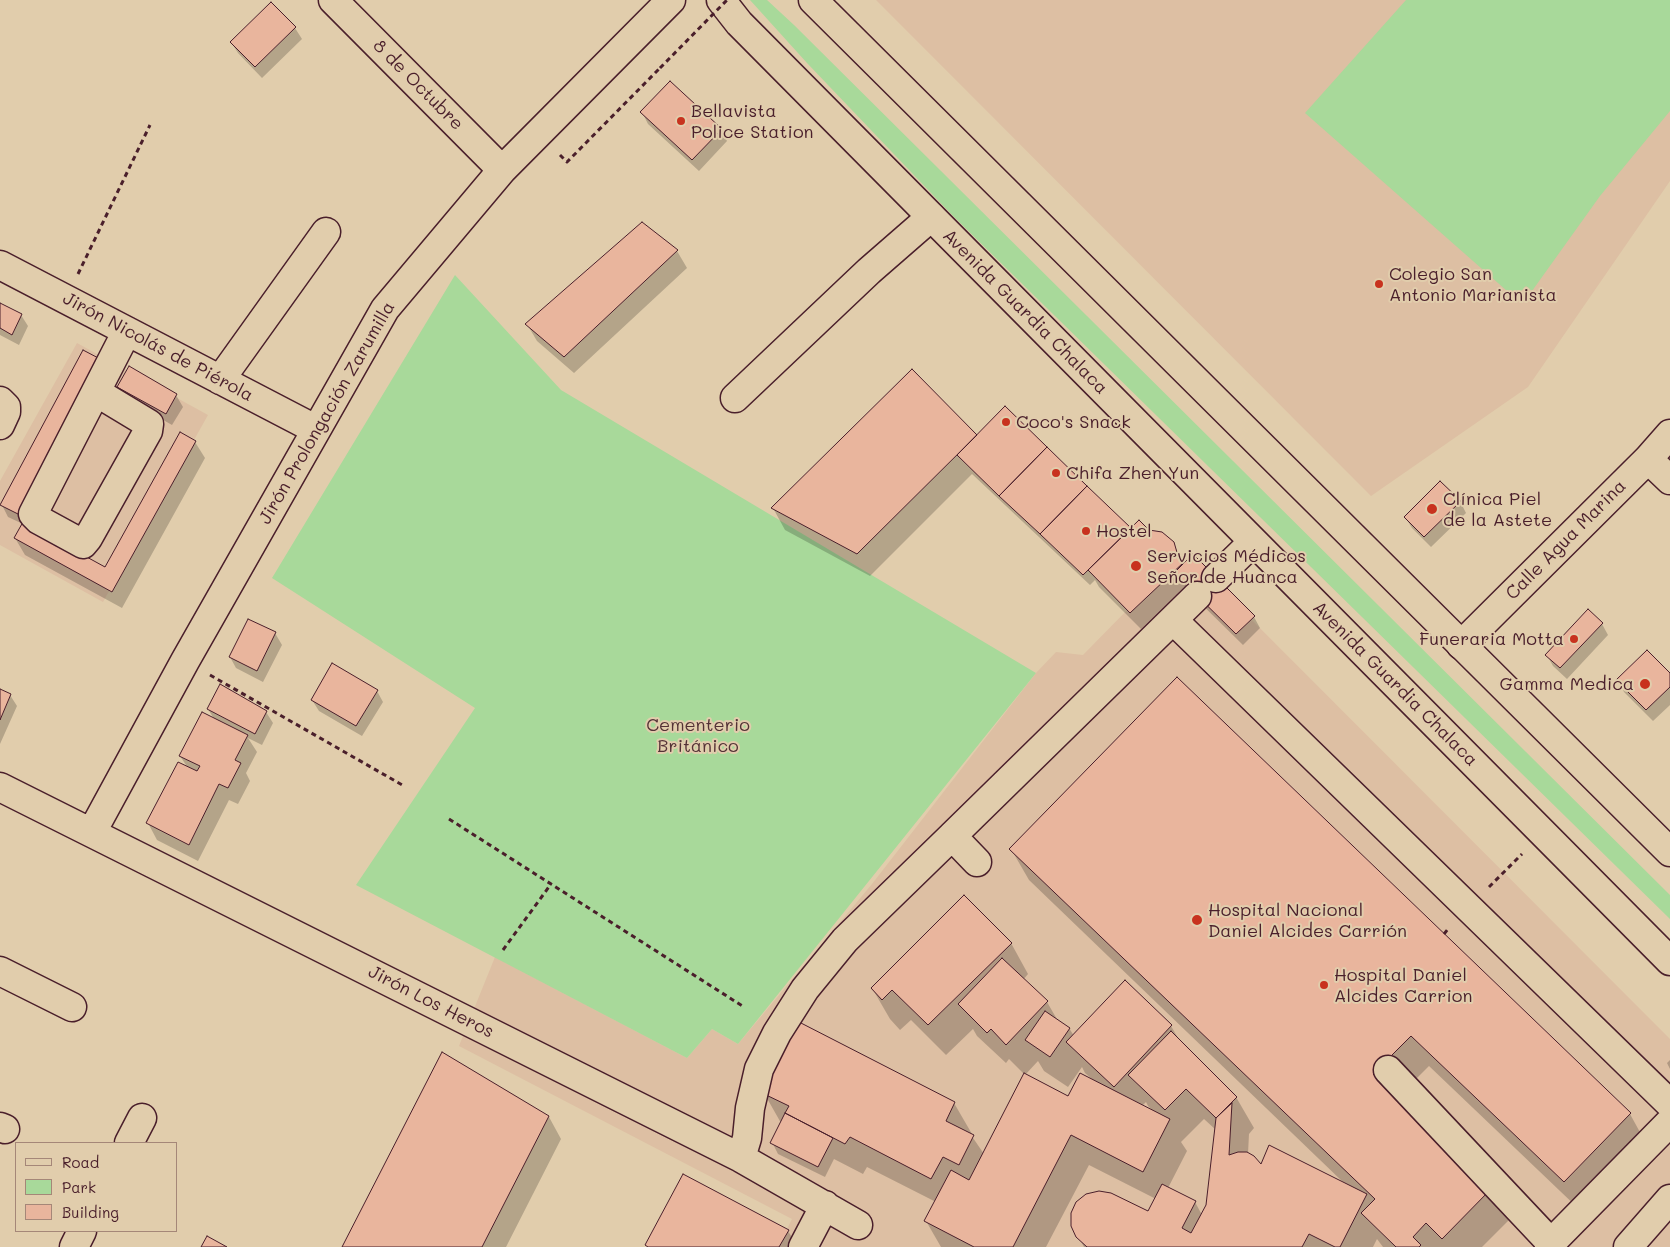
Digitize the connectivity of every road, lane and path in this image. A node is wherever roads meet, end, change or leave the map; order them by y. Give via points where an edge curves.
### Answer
1 (333, 0) edge
2 (671, 0) edge
3 (700, 0) edge
4 (721, 0) edge
5 (813, 0) edge
6 (733, 11) edge
7 (150, 125) dead end
8 (537, 133) junction
9 (502, 170) junction
10 (931, 217) junction
11 (326, 232) dead end
12 (0, 265) edge
13 (66, 300) junction
14 (127, 331) junction
15 (220, 380) junction
16 (96, 392) junction
17 (735, 398) dead end
18 (0, 401) edge
19 (0, 425) edge
20 (315, 429) junction
21 (1670, 434) edge
22 (1648, 459) junction
23 (1670, 480) edge
24 (1253, 542) junction
25 (1173, 620) junction
26 (1461, 645) junction
27 (185, 660) junction
28 (0, 786) edge
29 (404, 786) dead end
30 (449, 819) dead end
31 (92, 832) junction
32 (952, 836) junction
33 (1670, 852) edge
34 (977, 862) dead end
35 (1508, 868) dead end
36 (551, 884) junction
37 (1484, 892) dead end
38 (503, 950) dead end
39 (1670, 961) edge
40 (0, 971) edge
41 (72, 1007) dead end
42 (744, 1007) dead end
43 (1388, 1070) dead end
44 (1670, 1104) edge
45 (142, 1118) dead end
46 (1670, 1122) edge
47 (130, 1142) edge
48 (742, 1158) junction
49 (1670, 1199) edge
50 (825, 1205) junction
51 (858, 1225) dead end
52 (82, 1232) edge
53 (1550, 1245) edge
54 (74, 1247) edge
55 (803, 1247) edge
56 (1628, 1247) edge

1 - 9 street, 8 de Octubre
2 - 8 street, Jirón Prolongación Zarumilla
3 - 6 street, Avenida Guardia Chalaca
4 - 6 street, Avenida Guardia Chalaca
5 - 26 street
6 - 8 path, bridge via 660,68 567,162
6 - 10 street, Avenida Guardia Chalaca
7 - 13 path
8 - 9 street, Jirón Prolongación Zarumilla
9 - 20 street, Jirón Prolongación Zarumilla via 385,308
10 - 17 street
10 - 24 street, Avenida Guardia Chalaca
11 - 15 street
12 - 13 street, Jirón Nicolás de Piérola
13 - 14 street, Jirón Nicolás de Piérola
14 - 15 street, Jirón Nicolás de Piérola
14 - 16 street
15 - 20 street, Jirón Nicolás de Piérola
16 - 16 street via 33,514 83,544 149,424
18 - 19 street via 6,407
20 - 27 street, Jirón Prolongación Zarumilla
21 - 22 street, Calle Agua Marina
22 - 23 street
22 - 26 street, Calle Agua Marina
24 - 25 street
24 - 39 street, Avenida Guardia Chalaca
25 - 32 street
25 - 44 street
26 - 33 street
27 - 29 path
27 - 31 street, Jirón Prolongación Zarumilla
28 - 31 street, Jirón Los Heros
30 - 36 path
31 - 48 street, Jirón Los Heros
32 - 34 street
32 - 48 street via 845,940 813,993 777,1033 759,1069
35 - 37 path
36 - 38 path
36 - 42 path
40 - 41 street
43 - 53 street
45 - 47 street
46 - 53 street
48 - 50 street, Jirón Los Heros
49 - 56 street
50 - 51 street, Jirón Los Heros
50 - 55 street
52 - 54 street

